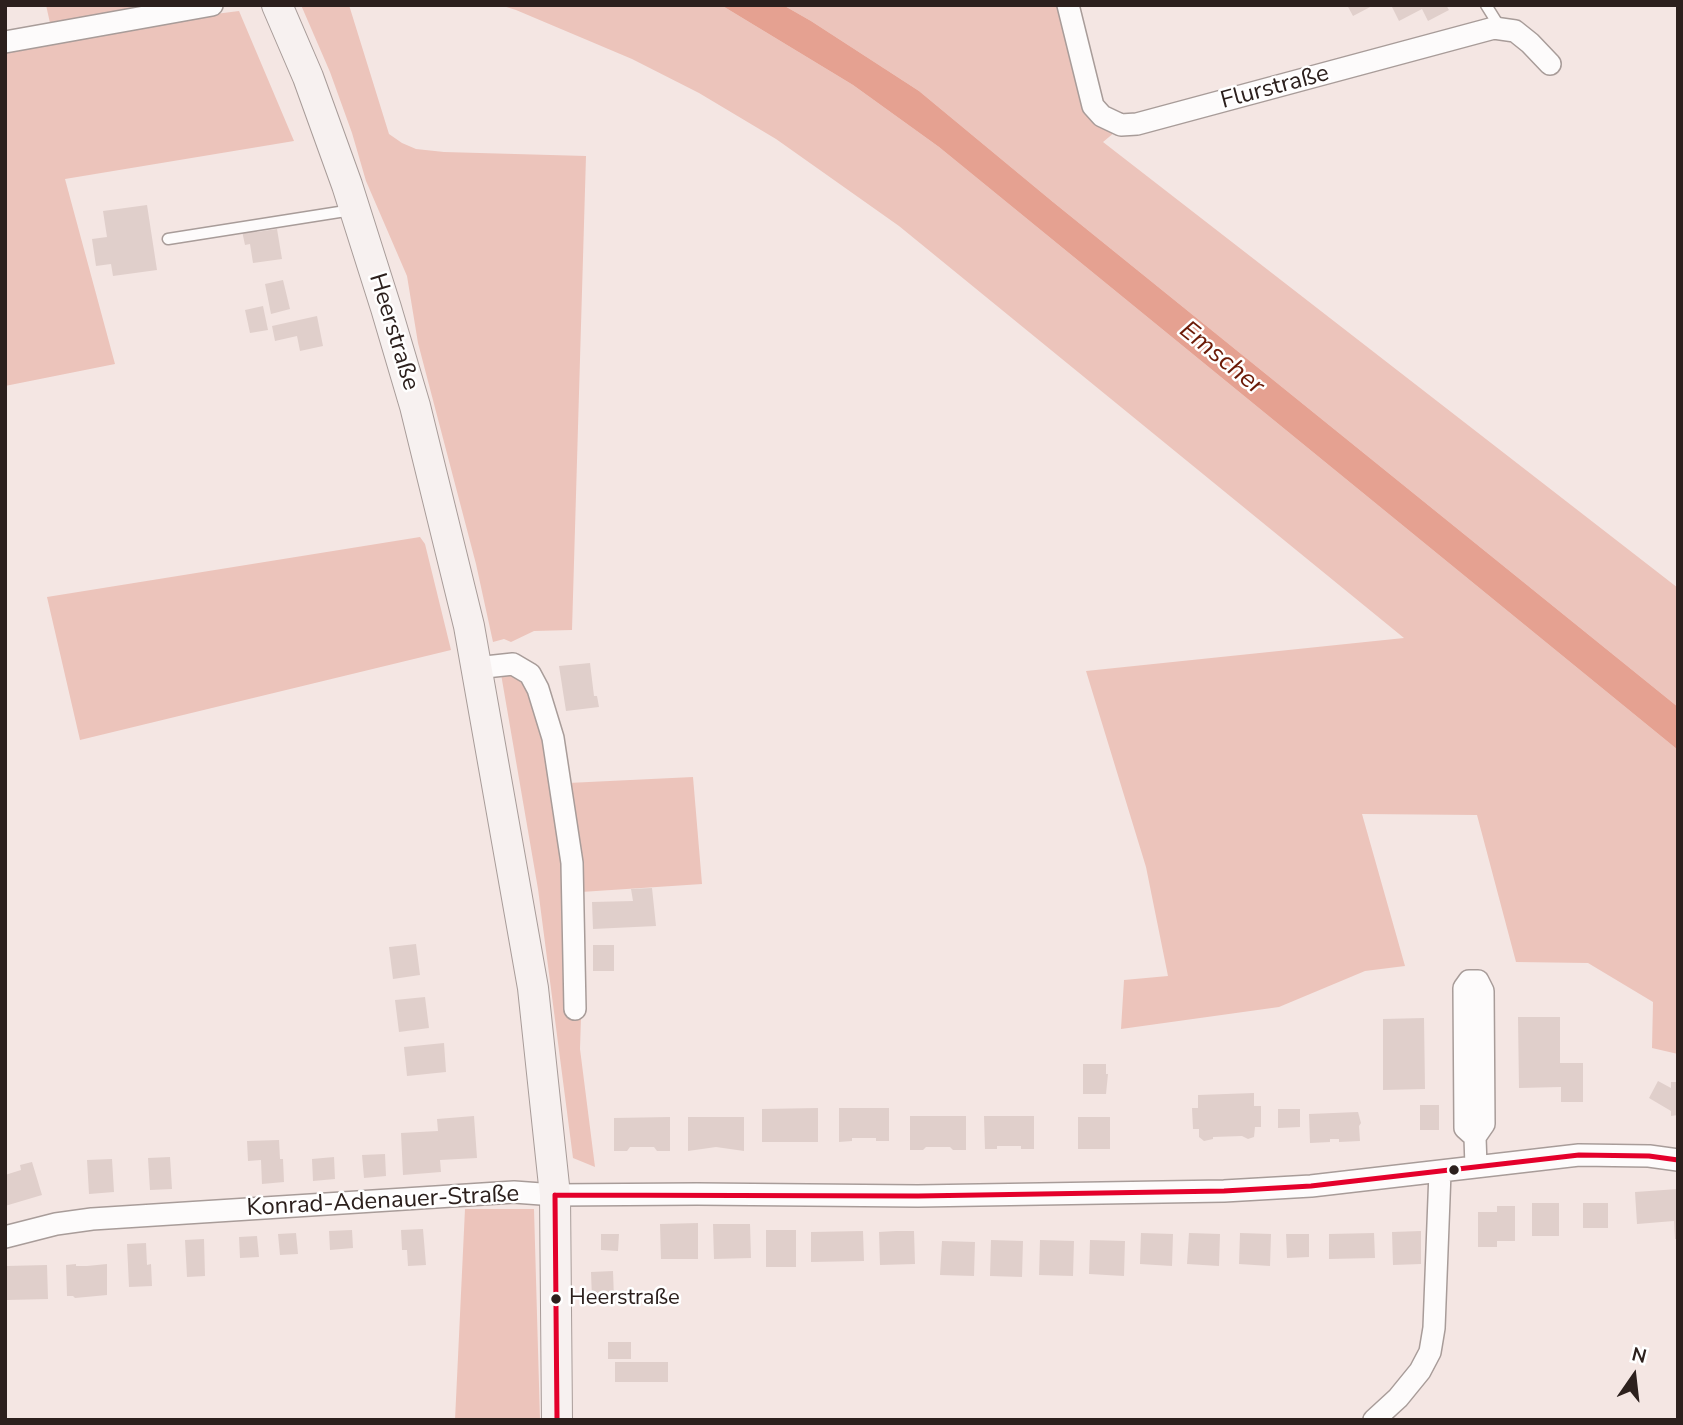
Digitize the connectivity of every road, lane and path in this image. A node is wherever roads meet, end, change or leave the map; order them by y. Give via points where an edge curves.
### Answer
1 (212, 5) edge
2 (277, 5) edge
3 (1068, 5) edge
4 (1486, 5) edge
5 (1501, 29) junction
6 (5, 41) edge
7 (1550, 64) dead end
8 (355, 209) junction
9 (168, 239) dead end
10 (477, 668) junction
11 (575, 1009) dead end
12 (1475, 1137) junction
13 (1678, 1160) edge
14 (1476, 1167) junction
15 (1440, 1172) junction
16 (555, 1195) junction
17 (5, 1237) edge
18 (557, 1420) edge
19 (1374, 1420) edge

1 - 6 street
2 - 8 main road, Heerstraße
3 - 5 street, Flurstraße via 1093,106 1102,117 1121,125
4 - 5 lane
5 - 7 street via 1515,31
8 - 9 lane
8 - 10 main road, Heerstraße via 415,406
10 - 11 street via 513,664 530,674 553,738 572,863
10 - 16 main road, Heerstraße via 533,988
12 - 12 street via 1484,1124 1483,990 1478,981 1469,981 1464,988 1465,1128
12 - 14 street
13 - 14 street, Konrad-Adenauer-Straße via 1579,1155
14 - 15 street, Konrad-Adenauer-Straße
15 - 16 street, Konrad-Adenauer-Straße via 1224,1191
15 - 19 street via 1430,1352 1398,1398
16 - 17 street, Konrad-Adenauer-Straße via 514,1192 92,1219
16 - 18 main road, Heerstraße

